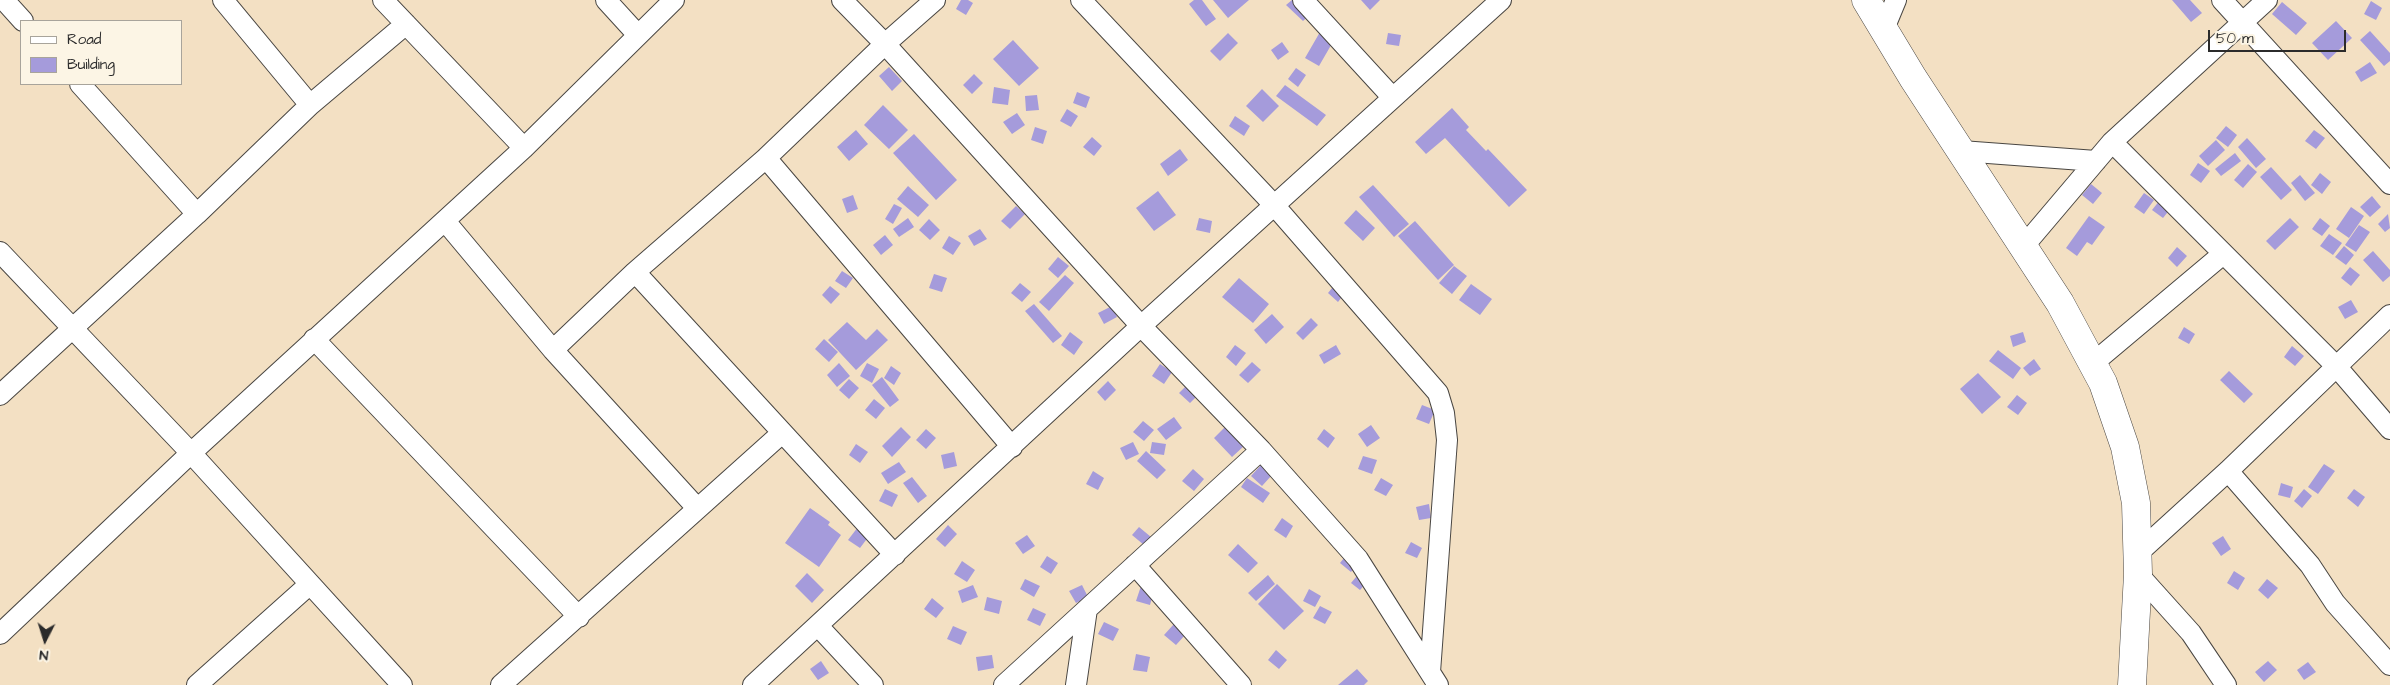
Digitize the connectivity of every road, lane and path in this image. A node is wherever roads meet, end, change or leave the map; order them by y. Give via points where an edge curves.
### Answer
1 (4, 0) edge
2 (223, 0) edge
3 (384, 0) edge
4 (606, 0) edge
5 (674, 0) edge
6 (842, 0) edge
7 (935, 0) edge
8 (1081, 0) edge
9 (1303, 0) edge
10 (1501, 0) edge
11 (1866, 0) edge
12 (1896, 0) edge
13 (2222, 0) edge
14 (2267, 0) edge
15 (22, 20) edge
16 (2242, 23) junction
17 (406, 24) junction
18 (1884, 29) junction
19 (637, 34) junction
20 (885, 44) junction
21 (81, 85) edge
22 (1394, 98) junction
23 (310, 105) junction
24 (2112, 142) junction
25 (524, 148) junction
26 (1961, 151) junction
27 (766, 158) junction
28 (2096, 161) junction
29 (2390, 184) edge
30 (1274, 205) junction
31 (197, 214) junction
32 (445, 221) junction
33 (2023, 247) junction
34 (0, 252) edge
35 (2223, 254) junction
36 (635, 272) junction
37 (2390, 315) edge
38 (1141, 326) junction
39 (71, 329) junction
40 (314, 339) junction
41 (553, 350) junction
42 (2092, 364) junction
43 (2336, 366) junction
44 (0, 395) edge
45 (2390, 429) edge
46 (782, 433) junction
47 (1012, 448) junction
48 (1260, 450) junction
49 (190, 453) junction
50 (2228, 471) junction
51 (697, 508) junction
52 (895, 555) junction
53 (2138, 564) junction
54 (1134, 565) junction
55 (310, 584) junction
56 (1087, 608) junction
57 (579, 617) junction
58 (818, 626) junction
59 (0, 634) edge
60 (2390, 665) edge
61 (1434, 679) edge
62 (197, 685) edge
63 (402, 685) edge
64 (501, 685) edge
65 (753, 685) edge
66 (873, 685) edge
67 (1004, 685) edge
68 (1076, 685) edge
69 (1241, 685) edge
70 (2132, 685) edge
71 (2226, 685) edge

1 - 15 street
2 - 23 street
3 - 17 street
4 - 19 street
5 - 19 street
6 - 20 street
7 - 20 street
8 - 30 street
9 - 22 street
10 - 22 street
11 - 18 main road
12 - 18 street
13 - 16 street
14 - 16 street
16 - 24 street
16 - 29 street
17 - 23 street
17 - 25 street
18 - 26 main road
19 - 25 street
20 - 27 street
20 - 38 street
21 - 31 street
22 - 30 street
23 - 31 street
24 - 28 street
24 - 35 street
25 - 32 street
26 - 28 street
26 - 33 main road
27 - 36 street
27 - 47 street
28 - 33 street
30 - 38 street
30 - 61 street via 1438,394 1447,440
31 - 39 street
32 - 40 street
32 - 41 street
33 - 42 main road via 2060,304
34 - 39 street
35 - 42 street
35 - 43 street
36 - 41 street
36 - 46 street
37 - 43 street
38 - 47 street
38 - 48 street
39 - 44 street
39 - 49 street
40 - 49 street
40 - 57 street
41 - 51 street
42 - 53 main road via 2103,383 2125,447 2136,503
43 - 45 street
43 - 50 street
46 - 51 street
46 - 52 street
47 - 52 street
48 - 54 street
48 - 61 street via 1358,559
49 - 55 street
49 - 59 street
50 - 53 street
50 - 60 street via 2310,565 2335,603
51 - 57 street
52 - 58 street
53 - 70 main road
53 - 71 street via 2191,632
54 - 56 street
54 - 69 street
55 - 62 street
55 - 63 street
56 - 67 street
56 - 68 street
57 - 64 street
58 - 65 street
58 - 66 street

